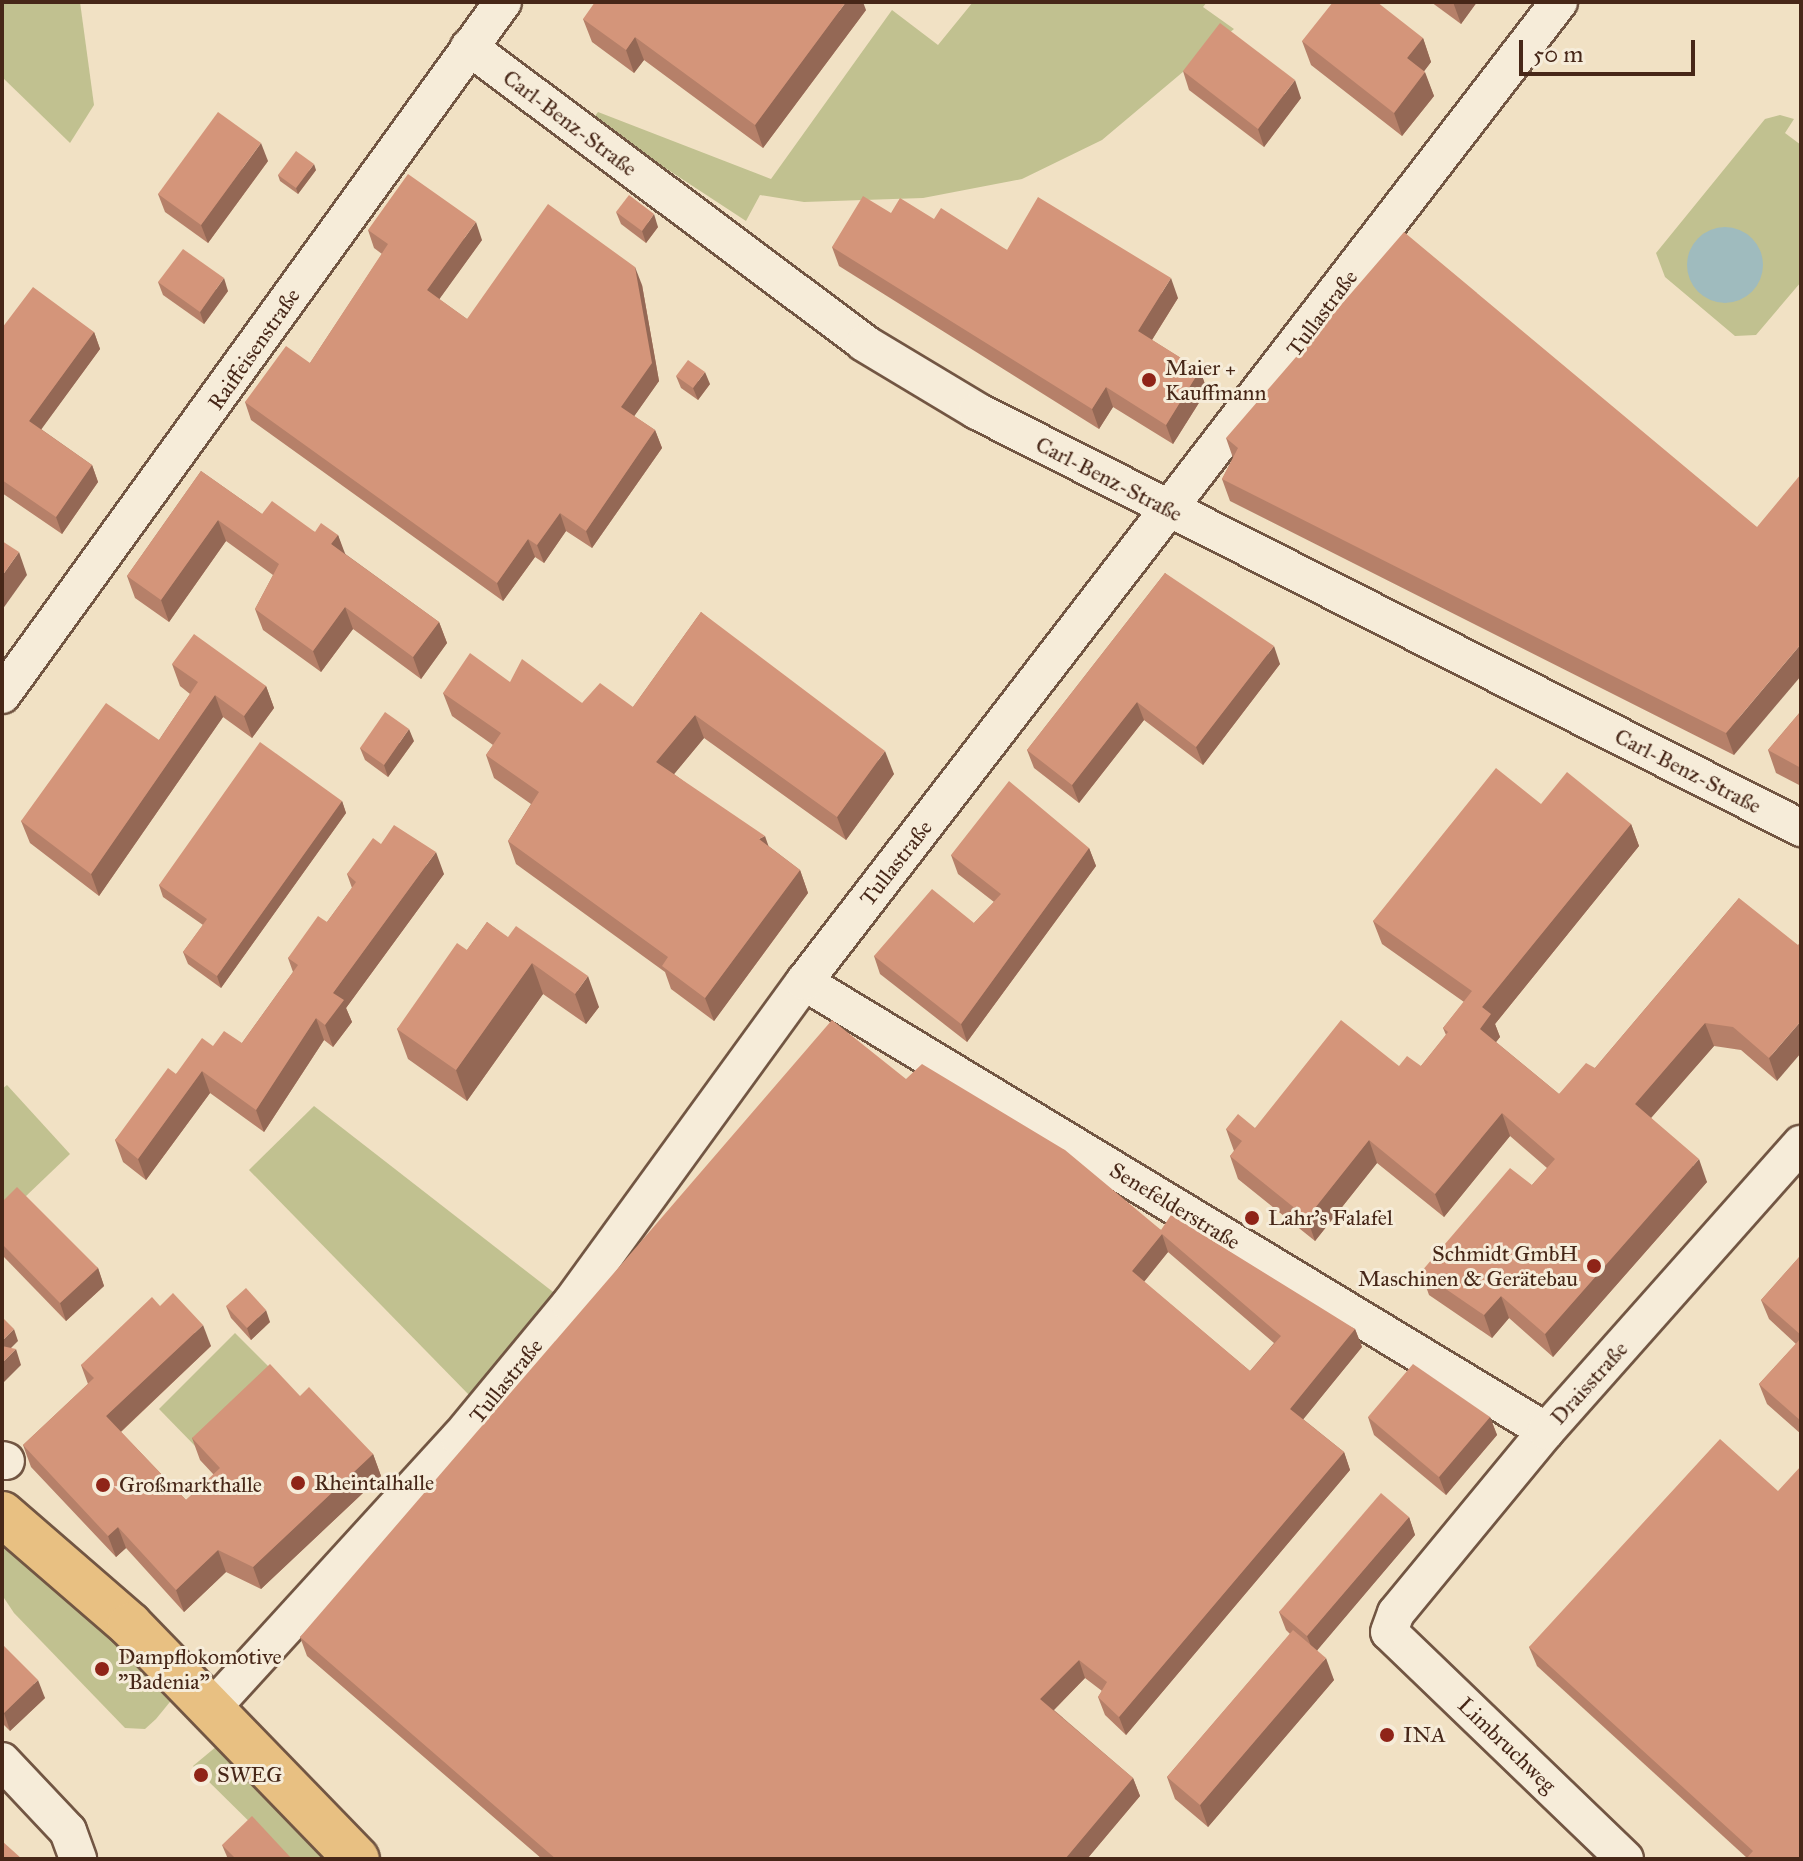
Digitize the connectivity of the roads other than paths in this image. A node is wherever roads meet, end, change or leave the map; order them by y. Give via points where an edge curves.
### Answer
1 (503, 2) edge
2 (1559, 2) edge
3 (469, 47) junction
4 (1171, 511) junction
5 (2, 695) edge
6 (1801, 828) edge
7 (804, 982) junction
8 (1801, 1144) edge
9 (1546, 1431) junction
10 (2, 1514) edge
11 (2, 1534) edge
12 (72, 1572) junction
13 (1389, 1632) joint
14 (213, 1707) junction
15 (2, 1761) edge
16 (78, 1859) edge
17 (357, 1859) edge
18 (1625, 1859) edge

1 - 3 street, Raiffeisenstraße
2 - 4 street, Tullastraße
3 - 4 street, Carl-Benz-Straße via 864,343 977,411
3 - 5 street, Raiffeisenstraße
4 - 6 street, Carl-Benz-Straße
4 - 7 street, Tullastraße
7 - 9 street, Senefelderstraße
7 - 14 street, Tullastraße via 570,1304 459,1438
8 - 9 street, Draisstraße
9 - 13 street, Draisstraße via 1396,1613
10 - 12 main road
11 - 12 main road
12 - 14 main road
13 - 18 street, Limbruchweg
14 - 17 main road
15 - 16 street via 68,1831

